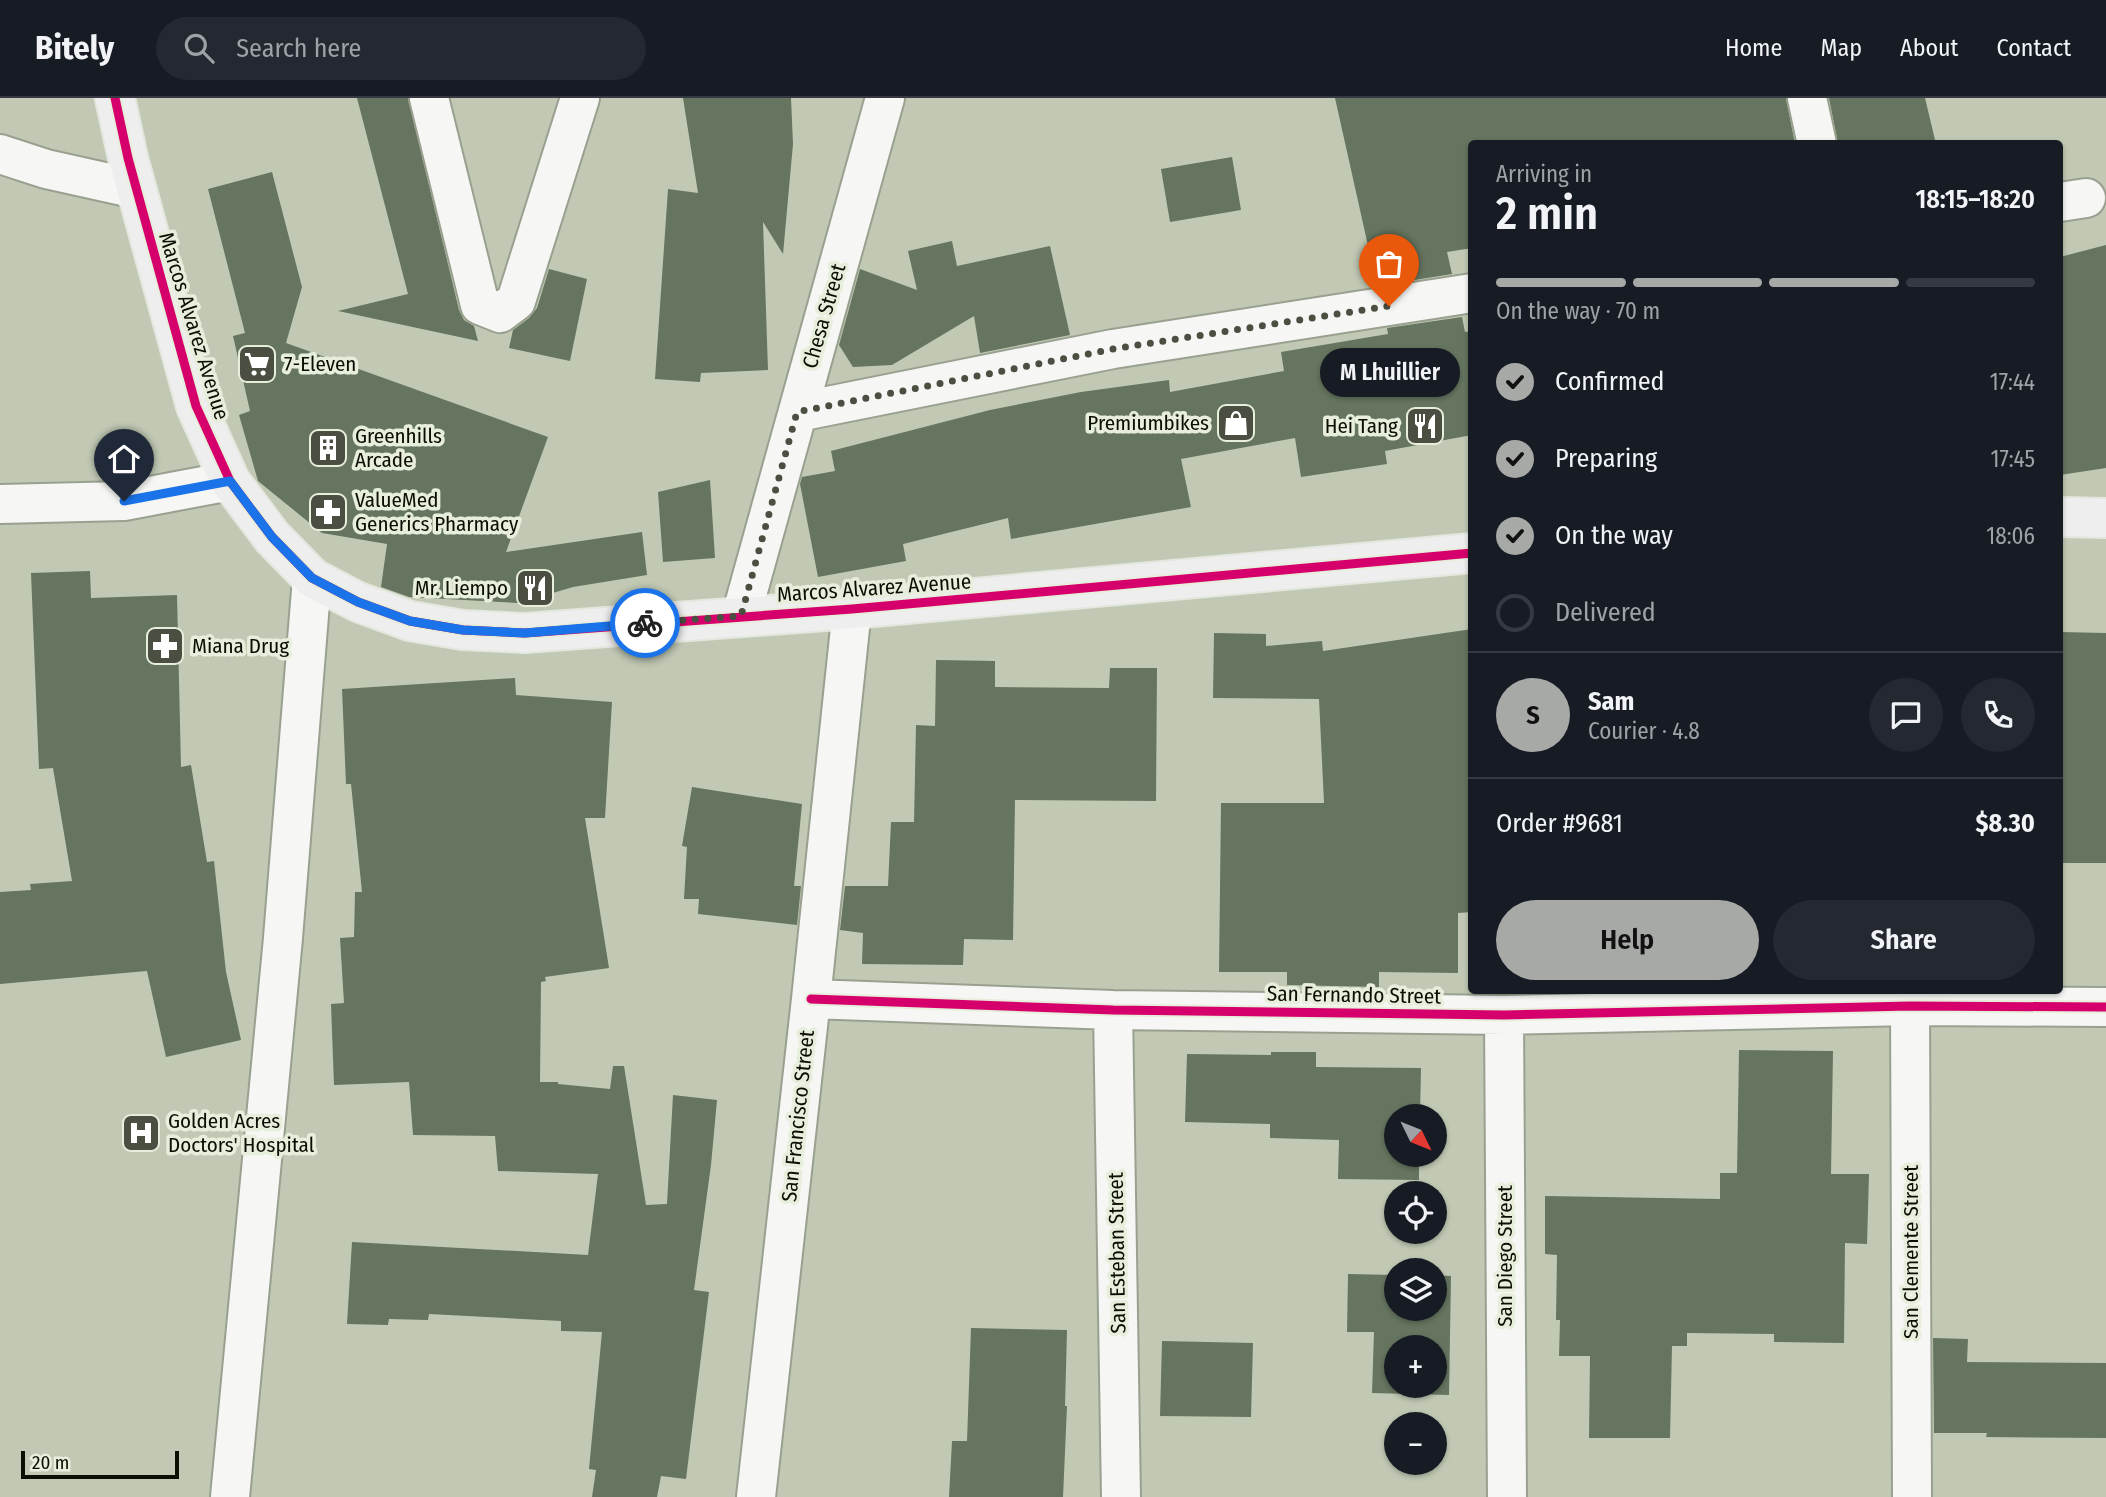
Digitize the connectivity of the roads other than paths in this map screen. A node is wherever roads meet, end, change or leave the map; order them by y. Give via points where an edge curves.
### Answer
1 (115, 98) edge
2 (429, 98) edge
3 (580, 98) edge
4 (885, 98) edge
5 (1807, 98) edge
6 (1816, 140) edge
7 (0, 154) edge
8 (136, 189) junction
9 (1468, 294) edge
10 (797, 412) junction
11 (230, 481) junction
12 (0, 504) edge
13 (2063, 517) edge
14 (2106, 517) edge
15 (1468, 553) edge
16 (312, 578) junction
17 (852, 609) junction
18 (741, 616) junction
19 (811, 999) junction
20 (1910, 1006) junction
21 (2106, 1007) edge
22 (1113, 1010) junction
23 (1504, 1014) junction
24 (230, 1497) edge
25 (755, 1497) edge
26 (1121, 1497) edge
27 (1507, 1497) edge
28 (1912, 1497) edge

1 - 8 main road, Marcos Alvarez Avenue
2 - 3 street via 480,305 500,313 516,302
4 - 10 street, Chesa Street
5 - 6 street
7 - 8 street
8 - 11 main road, Marcos Alvarez Avenue via 196,406
9 - 10 street via 1113,349
10 - 18 street, Chesa Street
11 - 12 street via 124,501
11 - 16 main road, Marcos Alvarez Avenue via 272,537
13 - 14 main road
15 - 17 main road, Marcos Alvarez Avenue
16 - 18 main road, Marcos Alvarez Avenue via 410,621 463,630 525,633
16 - 24 street
17 - 18 main road, Marcos Alvarez Avenue
17 - 19 street, San Francisco Street
19 - 22 street, San Fernando Street
19 - 25 street, San Francisco Street
20 - 21 street, San Fernando Street
20 - 23 street, San Fernando Street
20 - 28 street, San Clemente Street
22 - 23 street, San Fernando Street
22 - 26 street, San Esteban Street
23 - 27 street, San Diego Street

